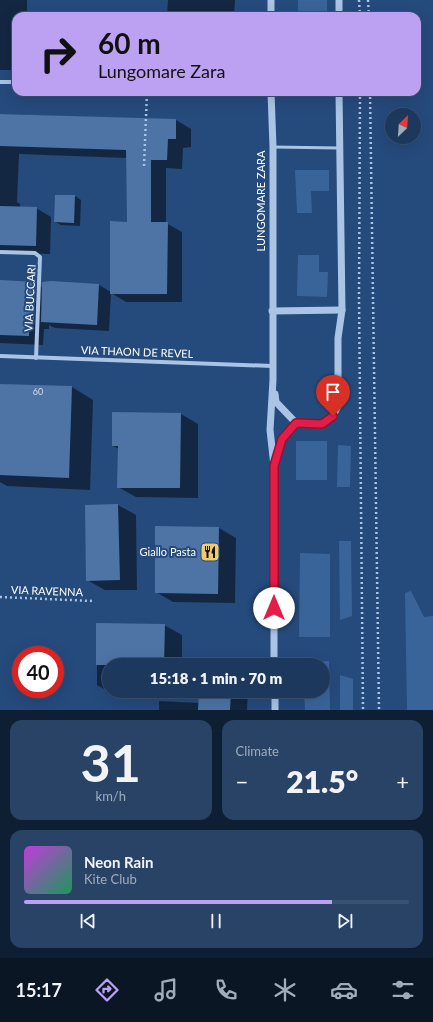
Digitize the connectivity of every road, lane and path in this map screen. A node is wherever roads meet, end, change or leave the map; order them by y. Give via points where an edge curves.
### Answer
1 (271, 0) edge
2 (339, 0) edge
3 (360, 0) edge
4 (368, 0) edge
5 (271, 12) edge
6 (339, 12) edge
7 (360, 12) edge
8 (369, 12) edge
9 (0, 82) edge
10 (12, 82) edge
11 (146, 96) edge
12 (271, 96) edge
13 (339, 96) edge
14 (360, 96) edge
15 (370, 96) edge
16 (273, 147) junction
17 (339, 148) junction
18 (144, 166) dead end
19 (0, 252) edge
20 (342, 310) junction
21 (272, 311) junction
22 (0, 356) edge
23 (36, 358) junction
24 (273, 366) junction
25 (273, 380) junction
26 (296, 423) junction
27 (274, 466) junction
28 (0, 597) edge
29 (93, 601) dead end
30 (274, 658) edge
31 (275, 698) edge
32 (275, 710) edge
33 (363, 710) edge
34 (379, 710) edge

1 - 5 street
2 - 6 street
3 - 7 path
4 - 8 path
9 - 10 street
11 - 18 path
12 - 16 street, LUNGOMARE ZARA
13 - 17 street
14 - 33 path
15 - 34 path
16 - 17 lane
16 - 21 street, LUNGOMARE ZARA
17 - 20 street
19 - 23 street, VIA BUCCARI via 35,253 40,257
20 - 21 street
20 - 26 street via 338,338 338,406 333,416 322,424
21 - 24 street, LUNGOMARE ZARA
22 - 23 street, VIA THAON DE REVEL
23 - 24 street, VIA THAON DE REVEL
24 - 25 street, LUNGOMARE ZARA
25 - 26 street, LUNGOMARE ZARA via 276,402
25 - 27 street, LUNGOMARE ZARA via 270,430
26 - 27 street, LUNGOMARE ZARA via 282,439
27 - 30 street, LUNGOMARE ZARA
28 - 29 path, VIA RAVENNA
31 - 32 street

